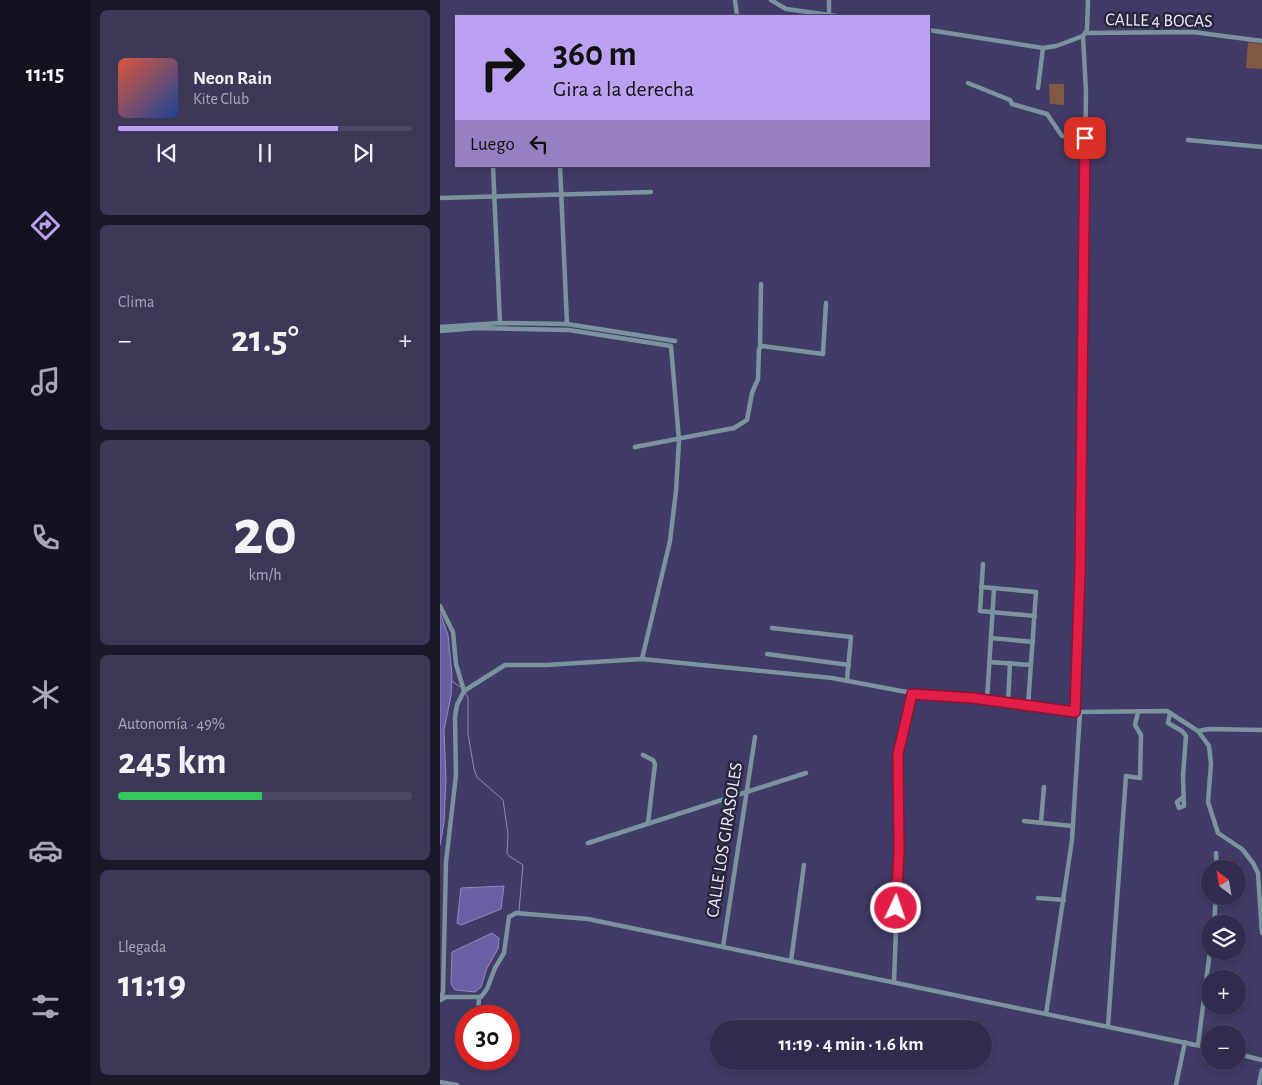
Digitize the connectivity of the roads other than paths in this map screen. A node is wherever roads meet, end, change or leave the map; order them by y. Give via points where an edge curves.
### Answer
1 (735, 0) edge
2 (771, 0) edge
3 (829, 0) edge
4 (1088, 0) edge
5 (737, 15) edge
6 (829, 15) edge
7 (930, 30) edge
8 (1085, 34) junction
9 (1262, 41) edge
10 (1044, 48) junction
11 (968, 83) dead end
12 (1038, 88) dead end
13 (1085, 138) junction
14 (1188, 140) dead end
15 (1262, 147) edge
16 (493, 167) edge
17 (560, 167) edge
18 (651, 192) dead end
19 (561, 195) junction
20 (494, 197) junction
21 (440, 198) edge
22 (760, 284) dead end
23 (826, 303) dead end
24 (500, 323) junction
25 (567, 324) junction
26 (440, 327) edge
27 (440, 331) edge
28 (675, 341) dead end
29 (760, 347) junction
30 (679, 440) junction
31 (635, 447) dead end
32 (984, 564) dead end
33 (982, 587) junction
34 (994, 588) junction
35 (440, 606) edge
36 (992, 612) junction
37 (1034, 616) junction
38 (772, 628) dead end
39 (991, 638) junction
40 (1033, 642) junction
41 (767, 654) dead end
42 (642, 659) junction
43 (990, 662) junction
44 (1010, 663) junction
45 (849, 664) junction
46 (1031, 664) junction
47 (847, 680) junction
48 (464, 690) junction
49 (912, 694) junction
50 (987, 700) junction
51 (1008, 703) junction
52 (1028, 706) junction
53 (1077, 712) junction
54 (1138, 712) junction
55 (1170, 713) junction
56 (1262, 730) edge
57 (1198, 731) junction
58 (754, 738) dead end
59 (643, 755) dead end
60 (806, 774) dead end
61 (1044, 787) dead end
62 (746, 791) junction
63 (1182, 798) dead end
64 (1024, 820) dead end
65 (1041, 822) junction
66 (648, 824) junction
67 (1072, 826) junction
68 (588, 843) dead end
69 (1216, 853) dead end
70 (1216, 860) edge
71 (804, 865) dead end
72 (1038, 898) dead end
73 (1064, 900) junction
74 (1262, 921) edge
75 (1262, 933) edge
76 (722, 947) junction
77 (1209, 960) edge
78 (790, 961) junction
79 (894, 981) junction
80 (479, 997) junction
81 (440, 1000) edge
82 (479, 1005) edge
83 (1046, 1014) junction
84 (1108, 1026) junction
85 (1185, 1042) junction
86 (1198, 1045) junction
87 (1201, 1046) edge
88 (1246, 1056) edge
89 (1262, 1060) edge
90 (1262, 1070) edge
91 (440, 1082) edge
92 (457, 1085) edge
93 (1176, 1085) edge
94 (1259, 1085) edge

1 - 5 street
2 - 6 street via 786,9
3 - 6 street
4 - 8 street
7 - 10 street, CALLE 4 BOCAS
8 - 9 street, CALLE 4 BOCAS via 1193,32
8 - 10 street, CALLE 4 BOCAS
8 - 13 street
10 - 12 street
11 - 13 street via 1010,100 1012,104 1047,114 1062,136
13 - 53 street
14 - 15 street
16 - 20 street
17 - 19 street
18 - 19 street
19 - 20 street
19 - 25 street
20 - 21 street
20 - 24 street
22 - 29 street
23 - 29 street via 823,354
24 - 25 street
24 - 26 street
25 - 28 street
27 - 30 street via 478,328 569,330 669,344
29 - 30 street via 758,379 747,420 734,428
30 - 31 street
30 - 42 street via 670,541
32 - 33 street
33 - 34 street
33 - 36 street via 980,611
34 - 36 street
34 - 37 street via 1036,592
35 - 48 street via 453,632 456,664
36 - 37 street
36 - 39 street
37 - 40 street
38 - 45 street via 851,637
39 - 40 street
39 - 43 street
40 - 46 street
41 - 45 street
42 - 47 street
42 - 48 street via 505,665
43 - 44 street
43 - 50 street
44 - 46 street
44 - 51 street
45 - 47 street
46 - 52 street
47 - 49 street
48 - 81 street via 456,717 456,775 446,862 443,992
49 - 50 street
49 - 79 street via 898,754 899,851
50 - 51 street
51 - 52 street
52 - 53 street
53 - 54 street
53 - 67 street
54 - 55 street
54 - 84 street via 1135,725 1141,735 1140,778 1126,776
55 - 57 street
55 - 63 street via 1168,724 1186,736
56 - 57 street
57 - 74 street via 1211,753 1207,795 1213,820 1218,833 1242,849 1258,873
58 - 62 street, CALLE LOS GIRASOLES
59 - 66 street via 656,764
60 - 62 street
61 - 65 street
62 - 66 street
62 - 76 street, CALLE LOS GIRASOLES
64 - 65 street
65 - 67 street
66 - 68 street
67 - 73 street
69 - 70 street
71 - 78 street
72 - 73 street
73 - 83 street
74 - 75 street
76 - 78 street
76 - 80 street via 588,919 516,914 509,917 504,953 487,989
77 - 86 street
78 - 79 street
79 - 83 street
80 - 81 street via 446,997
80 - 82 street
83 - 84 street
84 - 85 street
85 - 86 street
85 - 93 street
86 - 87 street
88 - 89 street
90 - 94 street
91 - 92 street

